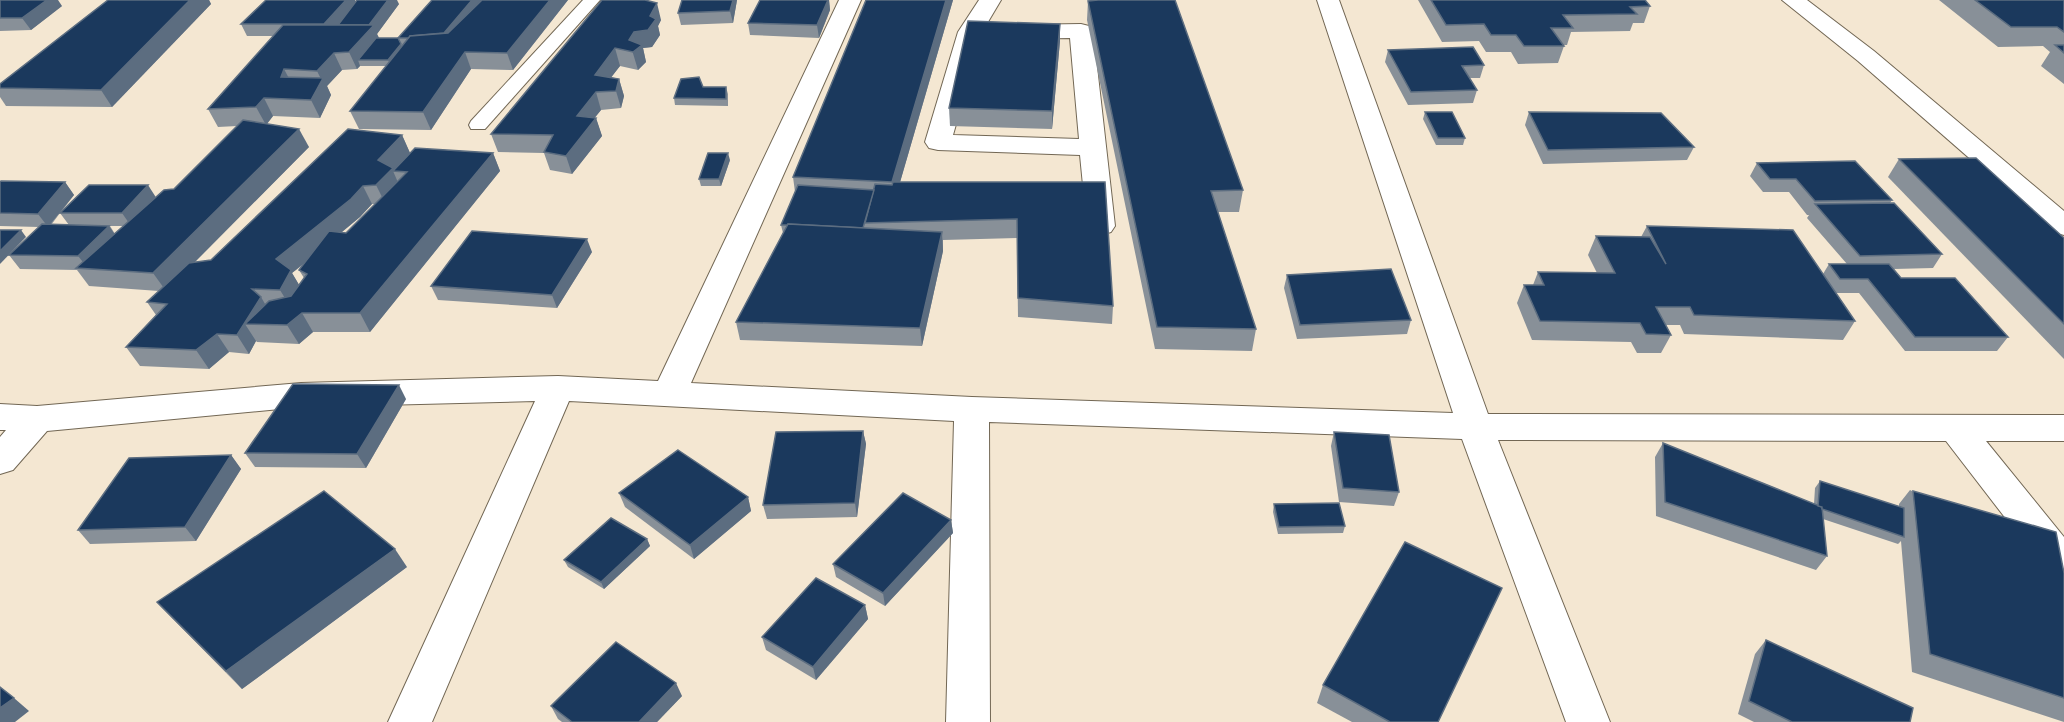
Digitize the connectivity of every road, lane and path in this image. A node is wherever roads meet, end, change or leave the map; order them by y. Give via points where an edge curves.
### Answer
1 (592, 0) edge
2 (850, 0) edge
3 (990, 0) edge
4 (1328, 0) edge
5 (1793, 0) edge
6 (970, 32) junction
7 (478, 125) dead end
8 (1093, 147) junction
9 (2064, 226) edge
10 (1104, 253) edge
11 (558, 388) junction
12 (669, 394) junction
13 (972, 409) junction
14 (0, 417) edge
15 (37, 419) junction
16 (1474, 427) junction
17 (1956, 428) junction
18 (2064, 428) edge
19 (0, 460) edge
20 (2064, 565) edge
21 (410, 722) edge
22 (968, 722) edge
23 (1588, 722) edge

1 - 7 lane
2 - 12 street
3 - 6 street
4 - 16 street
5 - 9 street
6 - 8 street via 1081,31
6 - 8 street via 938,142
8 - 10 street
11 - 12 street
11 - 15 street via 301,394
11 - 21 street
12 - 13 street
13 - 16 street
13 - 22 street
14 - 15 street
15 - 19 street
16 - 17 street
16 - 23 street
17 - 18 street
17 - 20 street

